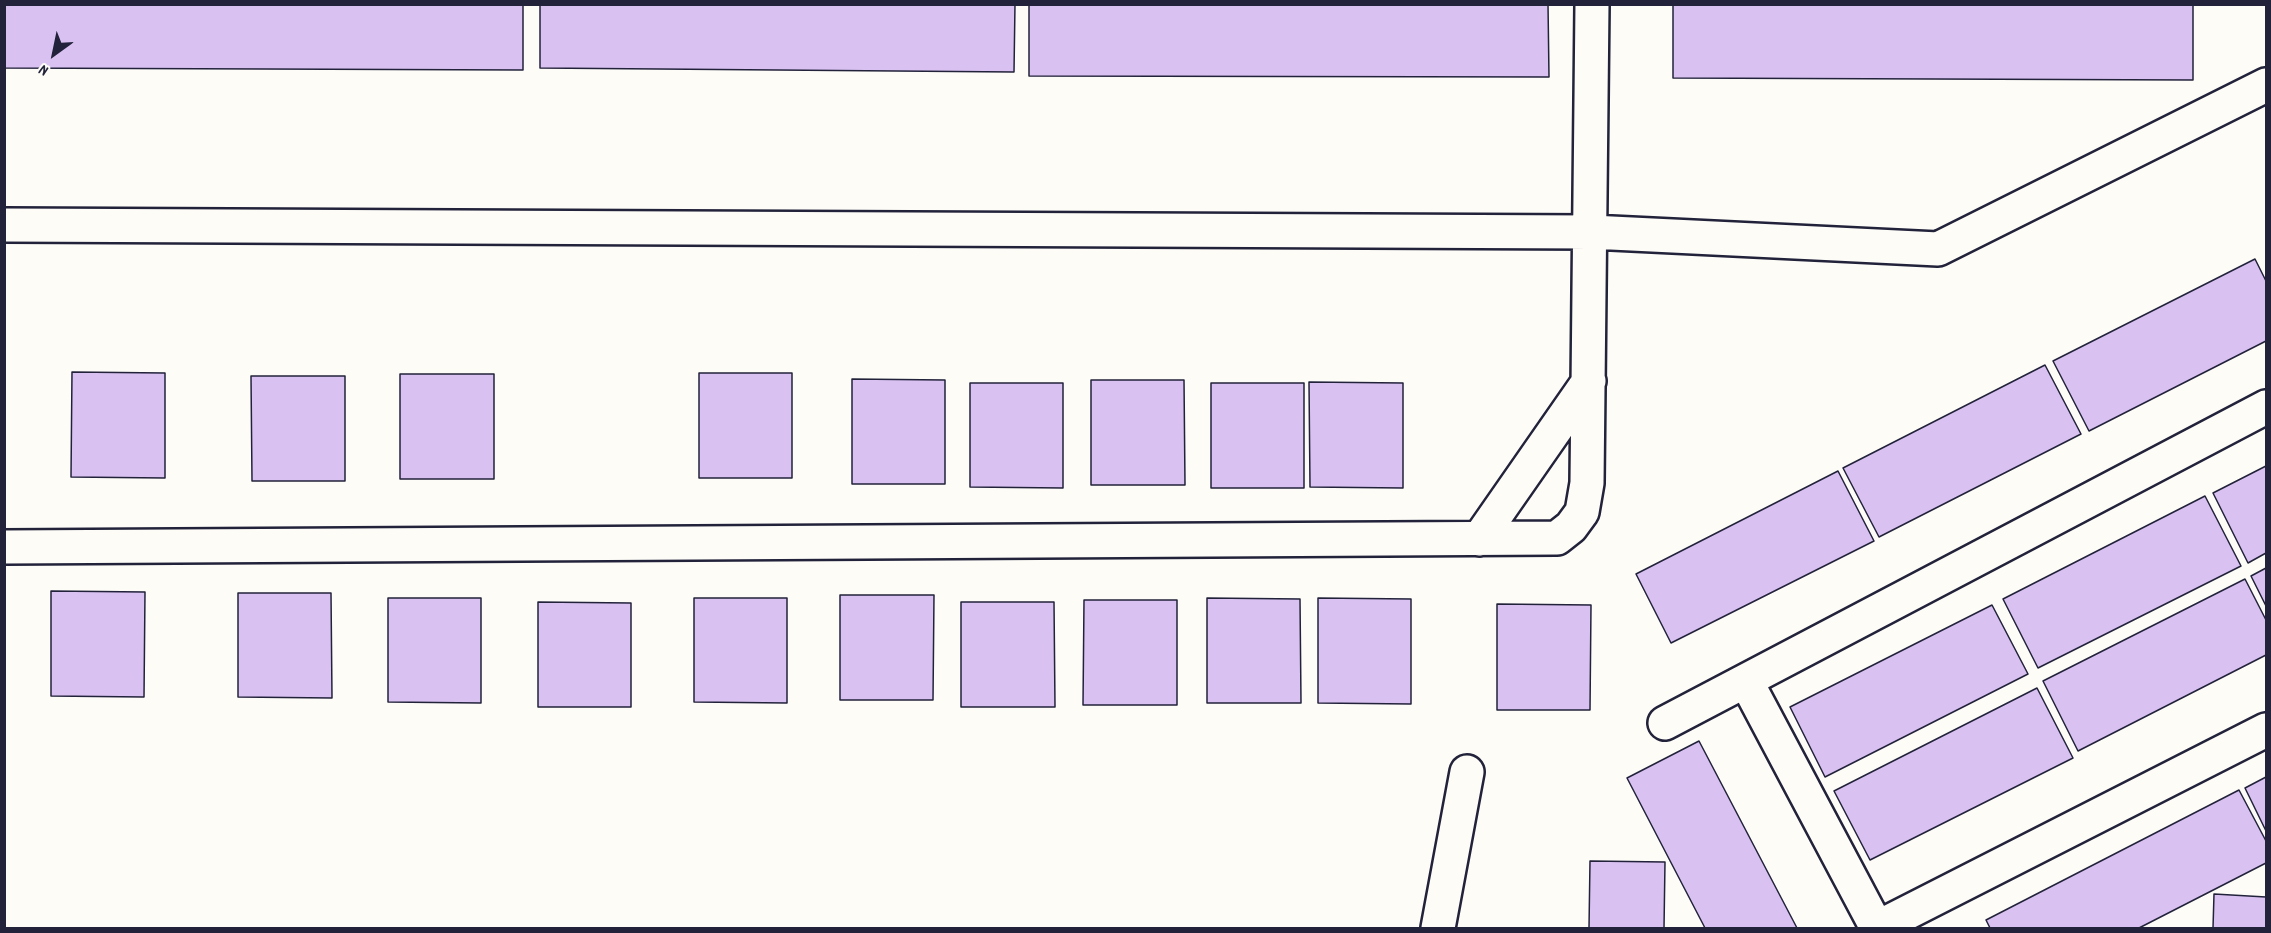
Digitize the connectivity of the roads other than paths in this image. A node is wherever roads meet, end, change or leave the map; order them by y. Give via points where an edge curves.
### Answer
1 (1592, 4) edge
2 (2266, 85) edge
3 (4, 225) edge
4 (1591, 232) junction
5 (1589, 381) junction
6 (2266, 407) edge
7 (1479, 539) junction
8 (4, 547) edge
9 (1746, 681) junction
10 (1665, 723) dead end
11 (2266, 730) edge
12 (1467, 772) dead end
13 (1438, 928) edge
14 (1877, 928) edge

1 - 4 street
2 - 4 street via 1938,249
3 - 4 street
4 - 5 street
5 - 7 street
5 - 7 street via 1587,483 1582,512 1557,538
6 - 9 street
7 - 8 street
9 - 10 street
9 - 14 street
11 - 14 street
12 - 13 street

